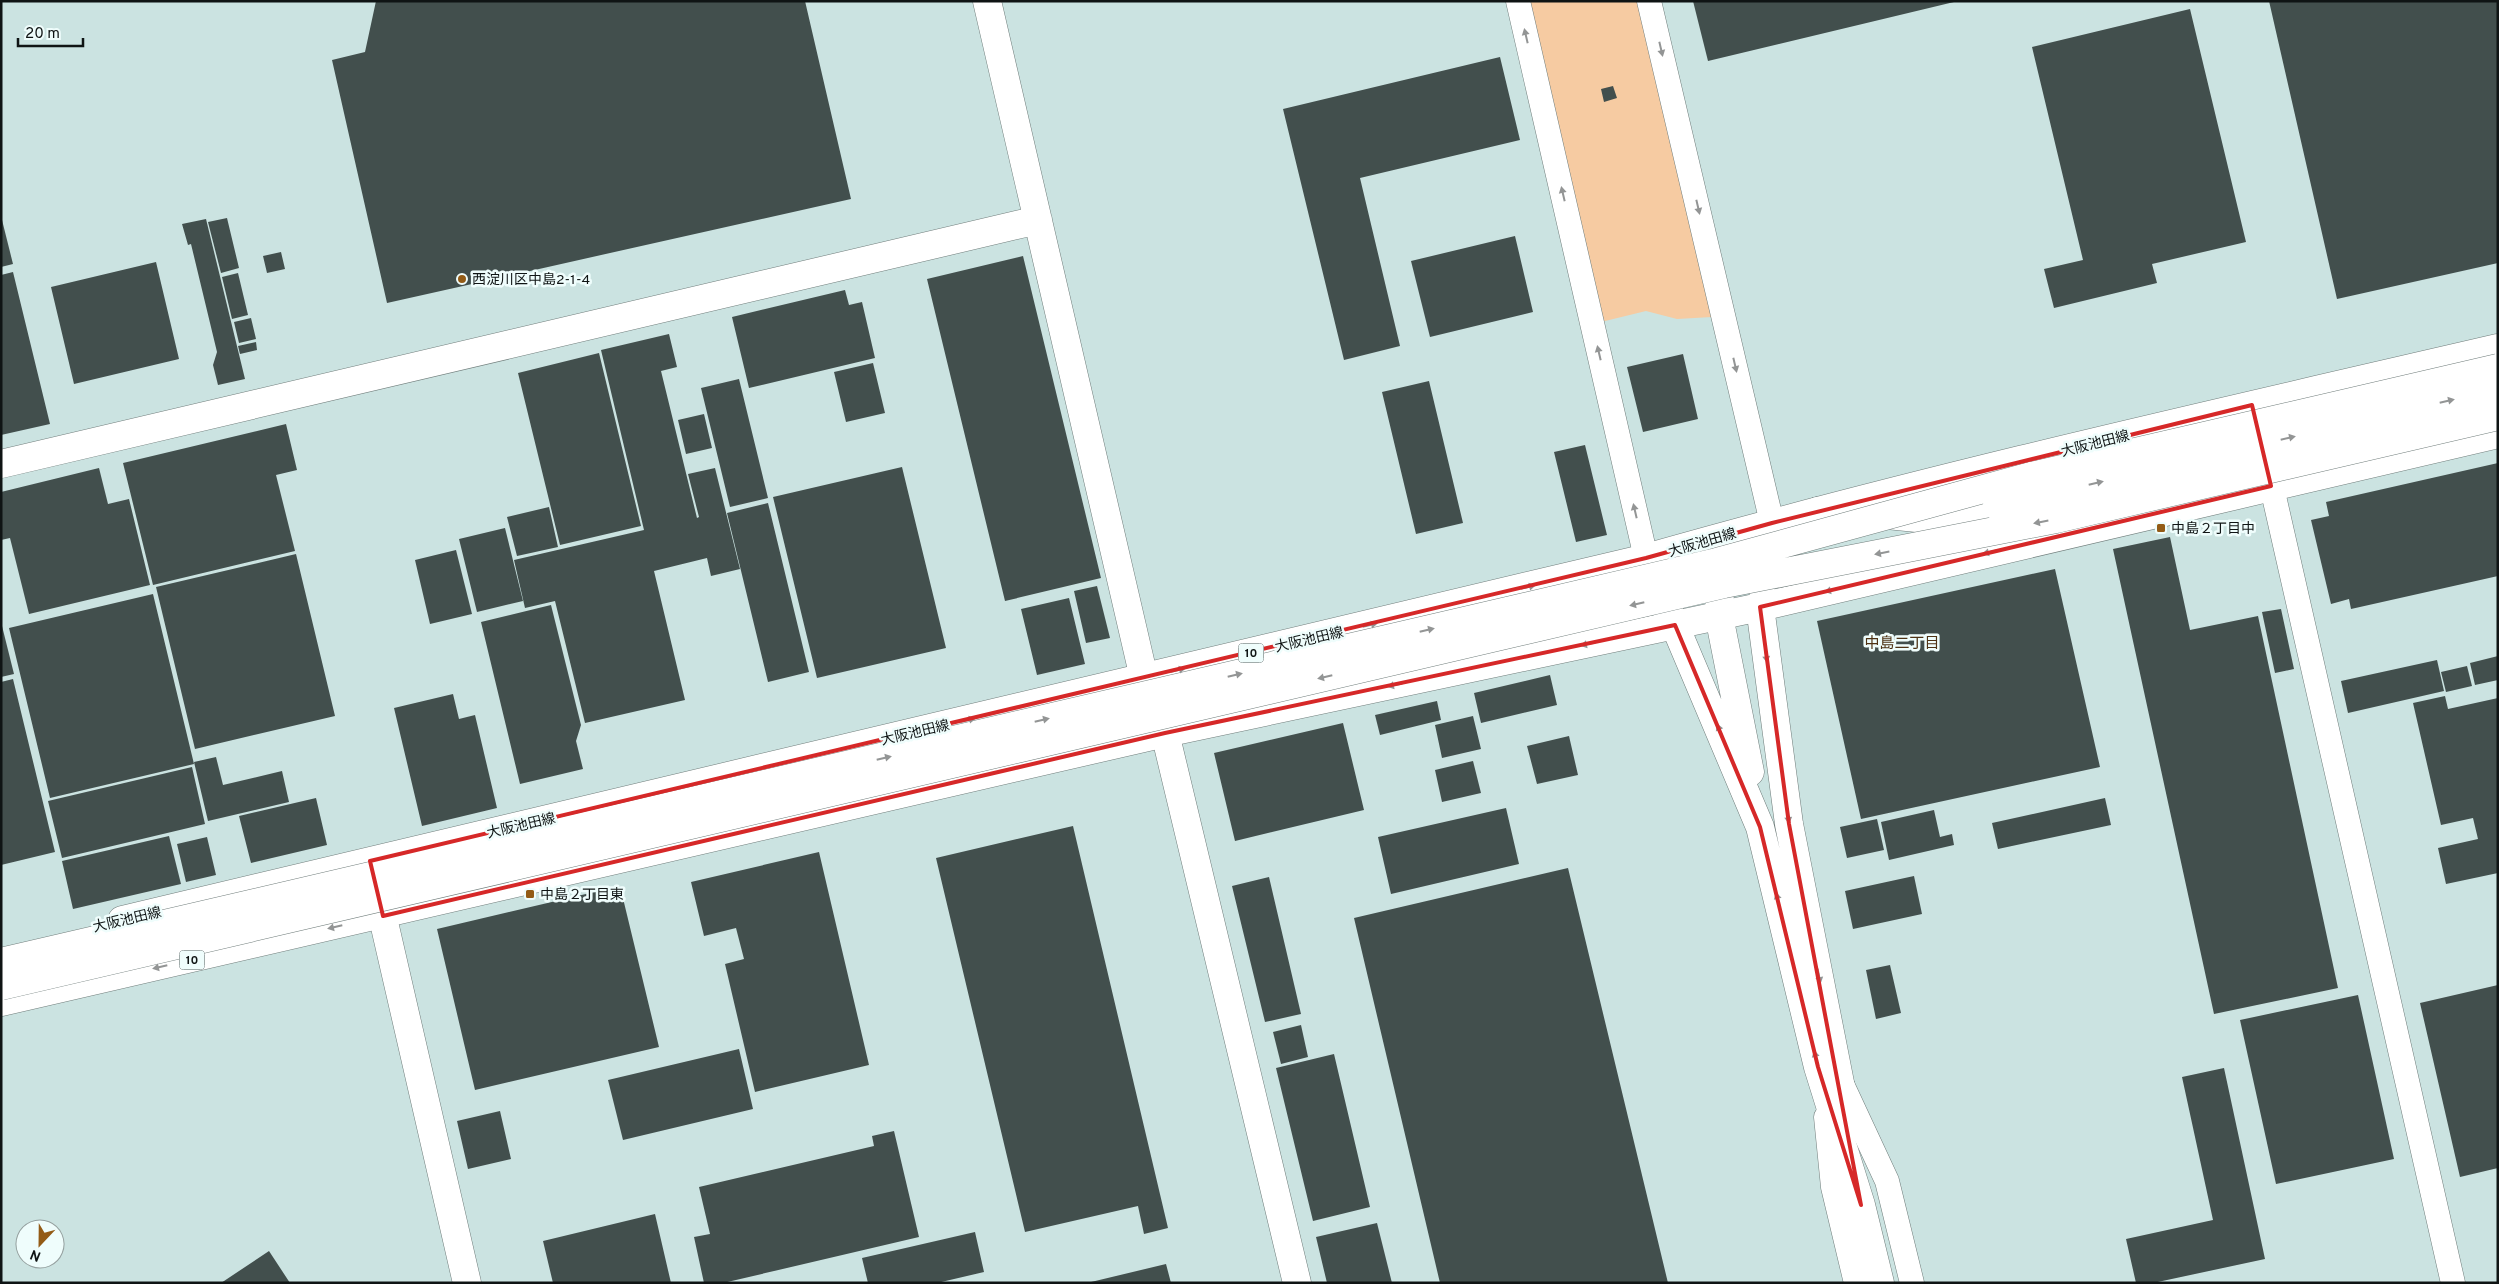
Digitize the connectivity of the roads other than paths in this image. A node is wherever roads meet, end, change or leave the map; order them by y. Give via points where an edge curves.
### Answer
1 (987, 1) edge
2 (1518, 1) edge
3 (1649, 1) edge
4 (1038, 220) junction
5 (2498, 348) edge
6 (2498, 368) edge
7 (2498, 389) edge
8 (2252, 405) junction
9 (2498, 416) edge
10 (2498, 434) edge
11 (1, 464) edge
12 (2272, 486) junction
13 (1818, 511) junction
14 (1772, 523) junction
15 (1646, 558) junction
16 (1760, 607) junction
17 (1719, 616) junction
18 (1675, 625) junction
19 (1144, 678) junction
20 (1165, 733) junction
21 (1760, 827) junction
22 (370, 861) junction
23 (383, 916) junction
24 (1, 949) edge
25 (1, 962) edge
26 (1, 986) edge
27 (1, 1003) edge
28 (1832, 1082) junction
29 (467, 1283) edge
30 (1297, 1283) edge
31 (1856, 1283) edge
32 (1880, 1283) edge
33 (1912, 1283) edge
34 (2453, 1283) edge

1 - 4 main road
15 -> 2 street
3 -> 14 street
4 - 11 main road
4 - 19 main road
5 - 8 main road, 大阪池田線 / 10
25 -> 6 main road, bridge via 1703,566 2031,476
13 -> 7 main road, bridge via 1927,519 1997,506
8 - 12 street
8 - 13 main road, 大阪池田線 / 10
9 -> 26 main road, bridge via 2056,519 1724,584
10 - 12 main road, 10
12 -> 16 main road, 10
12 - 34 street
13 - 14 main road, 大阪池田線 / 10
14 - 15 main road, 大阪池田線 / 10
14 - 16 street
14 - 17 main road via 1746,540 1729,562 1720,590
15 - 18 main road
19 -> 15 main road, 大阪池田線 / 10
16 - 17 main road, 10
16 -> 28 main road via 1788,824
17 - 18 main road, 10
17 - 21 main road
18 -> 20 main road, 10
21 -> 18 main road
19 - 20 main road
22 -> 19 main road, 大阪池田線 / 10
20 - 23 main road, 10
20 - 30 main road
28 -> 21 main road
22 - 23 main road
22 - 24 main road, 大阪池田線 / 10
23 -> 27 main road, 10
23 - 29 main road
28 - 31 street via 1833,1187
28 - 32 main road
28 - 33 street via 1887,1181

